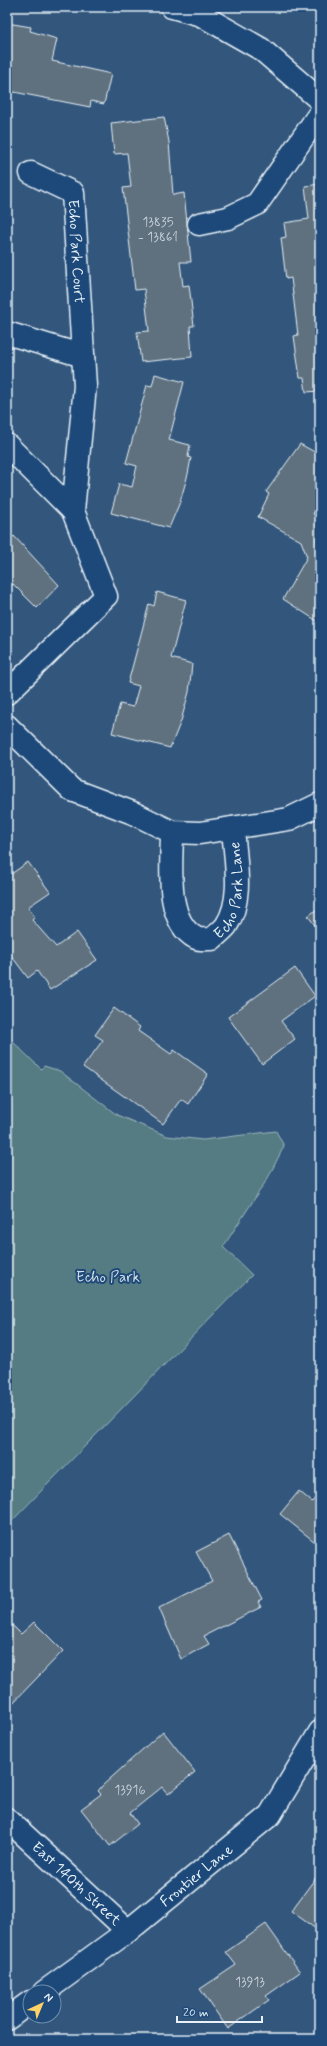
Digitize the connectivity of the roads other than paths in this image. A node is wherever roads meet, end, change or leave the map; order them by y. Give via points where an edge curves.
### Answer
1 (172, 7) edge
2 (320, 100) edge
3 (320, 113) edge
4 (31, 173) dead end
5 (199, 224) dead end
6 (7, 333) edge
7 (82, 356) junction
8 (7, 445) edge
9 (73, 511) junction
10 (7, 693) edge
11 (7, 726) edge
12 (320, 804) edge
13 (233, 828) junction
14 (172, 832) junction
15 (320, 1732) edge
16 (7, 1819) edge
17 (128, 1931) junction
18 (55, 1984) edge
19 (22, 2008) edge
20 (7, 2019) edge

1 - 2 street via 200,16 261,49
3 - 5 street via 257,204 228,218
4 - 7 street, Echo Park Court via 73,193
6 - 7 street
7 - 9 street, Echo Park Court via 84,386
8 - 9 street, Echo Park Court
9 - 10 street, Echo Park Court via 106,596
11 - 14 street, Echo Park Lane via 72,790 133,813
12 - 13 street, Echo Park Lane via 289,819
13 - 14 street, Echo Park Lane via 200,833
13 - 14 street, Echo Park Lane via 237,892 233,911 225,927 212,939 198,939 183,928 171,897
15 - 17 street, Frontier Lane via 270,1815
16 - 17 street, East 140th Street
17 - 18 street, Frontier Lane
19 - 20 street

